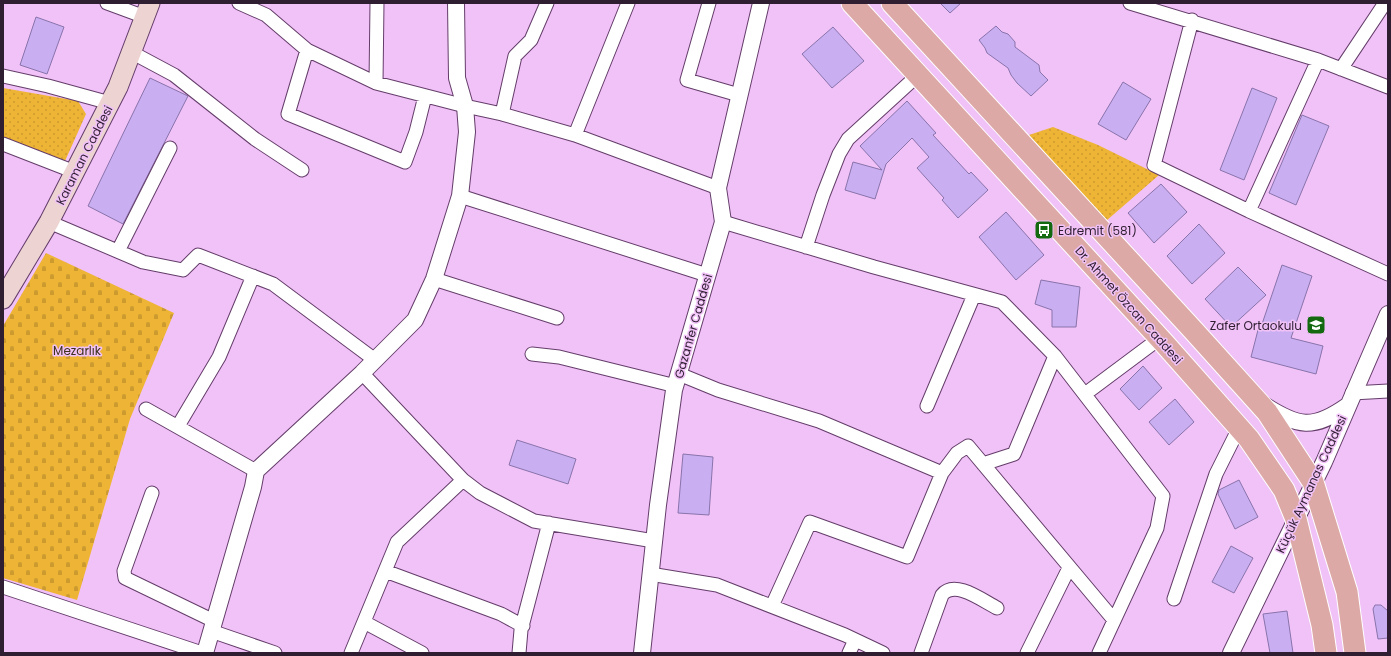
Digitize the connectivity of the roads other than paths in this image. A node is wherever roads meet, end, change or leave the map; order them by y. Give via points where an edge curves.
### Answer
1 (106, 3) edge
2 (239, 3) edge
3 (377, 3) edge
4 (547, 3) edge
5 (628, 3) edge
6 (709, 3) edge
7 (761, 3) edge
8 (852, 3) edge
9 (892, 3) edge
10 (1130, 3) edge
11 (1385, 3) edge
12 (453, 4) edge
13 (147, 10) edge
14 (1192, 20) junction
15 (307, 50) junction
16 (131, 52) junction
17 (1318, 60) junction
18 (1341, 69) junction
19 (918, 74) junction
20 (3, 76) edge
21 (376, 83) junction
22 (1388, 87) edge
23 (739, 95) junction
24 (425, 96) junction
25 (110, 103) junction
26 (465, 106) junction
27 (502, 114) junction
28 (575, 135) junction
29 (3, 144) edge
30 (170, 148) dead end
31 (302, 170) dead end
32 (75, 172) junction
33 (718, 188) junction
34 (460, 196) junction
35 (1249, 211) junction
36 (49, 222) junction
37 (723, 222) junction
38 (806, 247) junction
39 (118, 251) junction
40 (1388, 274) edge
41 (707, 275) junction
42 (253, 276) junction
43 (434, 279) junction
44 (4, 294) edge
45 (974, 295) junction
46 (1388, 314) edge
47 (557, 318) dead end
48 (1160, 338) junction
49 (532, 354) dead end
50 (1055, 356) junction
51 (375, 360) junction
52 (362, 373) junction
53 (677, 380) junction
54 (1388, 391) edge
55 (1085, 394) junction
56 (1255, 399) junction
57 (1350, 400) junction
58 (927, 406) dead end
59 (146, 409) dead end
60 (178, 426) junction
61 (1239, 428) junction
62 (984, 464) junction
63 (256, 471) junction
64 (942, 474) junction
65 (463, 480) junction
66 (1313, 482) junction
67 (152, 493) dead end
68 (1296, 519) junction
69 (548, 524) junction
70 (654, 541) junction
71 (1069, 568) junction
72 (385, 571) junction
73 (650, 574) junction
74 (3, 587) edge
75 (1174, 599) dead end
76 (772, 606) junction
77 (997, 608) dead end
78 (1114, 620) junction
79 (364, 622) junction
80 (213, 626) junction
81 (523, 626) junction
82 (855, 640) junction
83 (204, 653) edge
84 (275, 653) edge
85 (351, 653) edge
86 (422, 653) edge
87 (519, 653) edge
88 (642, 653) edge
89 (849, 653) edge
90 (883, 653) edge
91 (921, 653) edge
92 (1027, 653) edge
93 (1099, 653) edge
94 (1231, 653) edge
95 (1326, 653) edge
96 (1355, 653) edge

1 - 13 street
2 - 15 street via 266,15
3 - 21 street
4 - 27 street via 530,40 515,56
5 - 28 street
6 - 23 street via 687,80
7 - 23 street, Gazanfer Caddesi
8 - 19 main road, Dr. Ahmet Özcan Caddesi
9 - 56 main road
10 - 14 street
11 - 18 street
12 - 26 street via 457,78
13 - 16 main road, Karaman Caddesi
14 - 17 street
14 - 35 street via 1154,165
15 - 21 street
15 - 24 street via 288,114 405,162
16 - 25 main road, Karaman Caddesi
16 - 31 street via 174,75 255,139
17 - 18 street
17 - 35 street
18 - 22 street
19 - 38 street via 848,139 838,154
19 - 48 main road, Dr. Ahmet Özcan Caddesi
20 - 25 street
21 - 24 street
23 - 33 street, Gazanfer Caddesi
24 - 26 street
25 - 32 main road, Karaman Caddesi
26 - 27 street
26 - 34 street via 467,132
27 - 28 street
28 - 33 street
29 - 32 street
30 - 39 street
32 - 36 main road, Karaman Caddesi
33 - 37 street, Gazanfer Caddesi
34 - 41 street
34 - 43 street
35 - 40 street
36 - 39 street
36 - 44 main road, Karaman Caddesi
37 - 38 street
37 - 41 street, Gazanfer Caddesi
38 - 45 street
39 - 42 street via 143,262 184,270 198,255
41 - 53 street, Gazanfer Caddesi
42 - 51 street via 273,284
42 - 60 street via 219,357
43 - 47 street
43 - 51 street via 415,320
45 - 50 street via 1002,302
45 - 58 street
46 - 57 street, Küçük Aymanas Caddesi
48 - 55 street
48 - 61 main road, Dr. Ahmet Özcan Caddesi
49 - 53 street
50 - 55 street
50 - 62 street via 1014,454
51 - 52 street
52 - 63 street
52 - 65 street
53 - 64 street via 819,421
53 - 70 street, Gazanfer Caddesi
54 - 57 street
55 - 78 street via 1163,496 1157,528
56 - 57 street via 1283,417 1303,424 1321,421
56 - 66 main road via 1267,412
57 - 66 street, Küçük Aymanas Caddesi
59 - 60 street
60 - 63 street
61 - 68 main road, Dr. Ahmet Özcan Caddesi via 1284,490
61 - 75 street via 1216,474
62 - 64 street via 968,446 957,453
62 - 71 street
63 - 80 street
64 - 76 street via 906,557 810,522
65 - 69 street via 480,493 528,518
65 - 72 street via 397,542
66 - 68 street, Küçük Aymanas Caddesi
66 - 96 main road via 1347,592
67 - 80 street via 124,571 126,578
68 - 94 street, Küçük Aymanas Caddesi
68 - 95 main road, Dr. Ahmet Özcan Caddesi via 1322,625
69 - 70 street
69 - 81 street
70 - 73 street, Gazanfer Caddesi
71 - 78 street
71 - 92 street
72 - 79 street
72 - 81 street via 501,614
73 - 76 street via 718,585
73 - 88 street, Gazanfer Caddesi
74 - 83 street
76 - 82 street
77 - 91 street via 962,590 945,590
78 - 93 street
79 - 85 street
79 - 86 street
80 - 83 street
80 - 84 street
81 - 87 street
82 - 89 street
82 - 90 street

